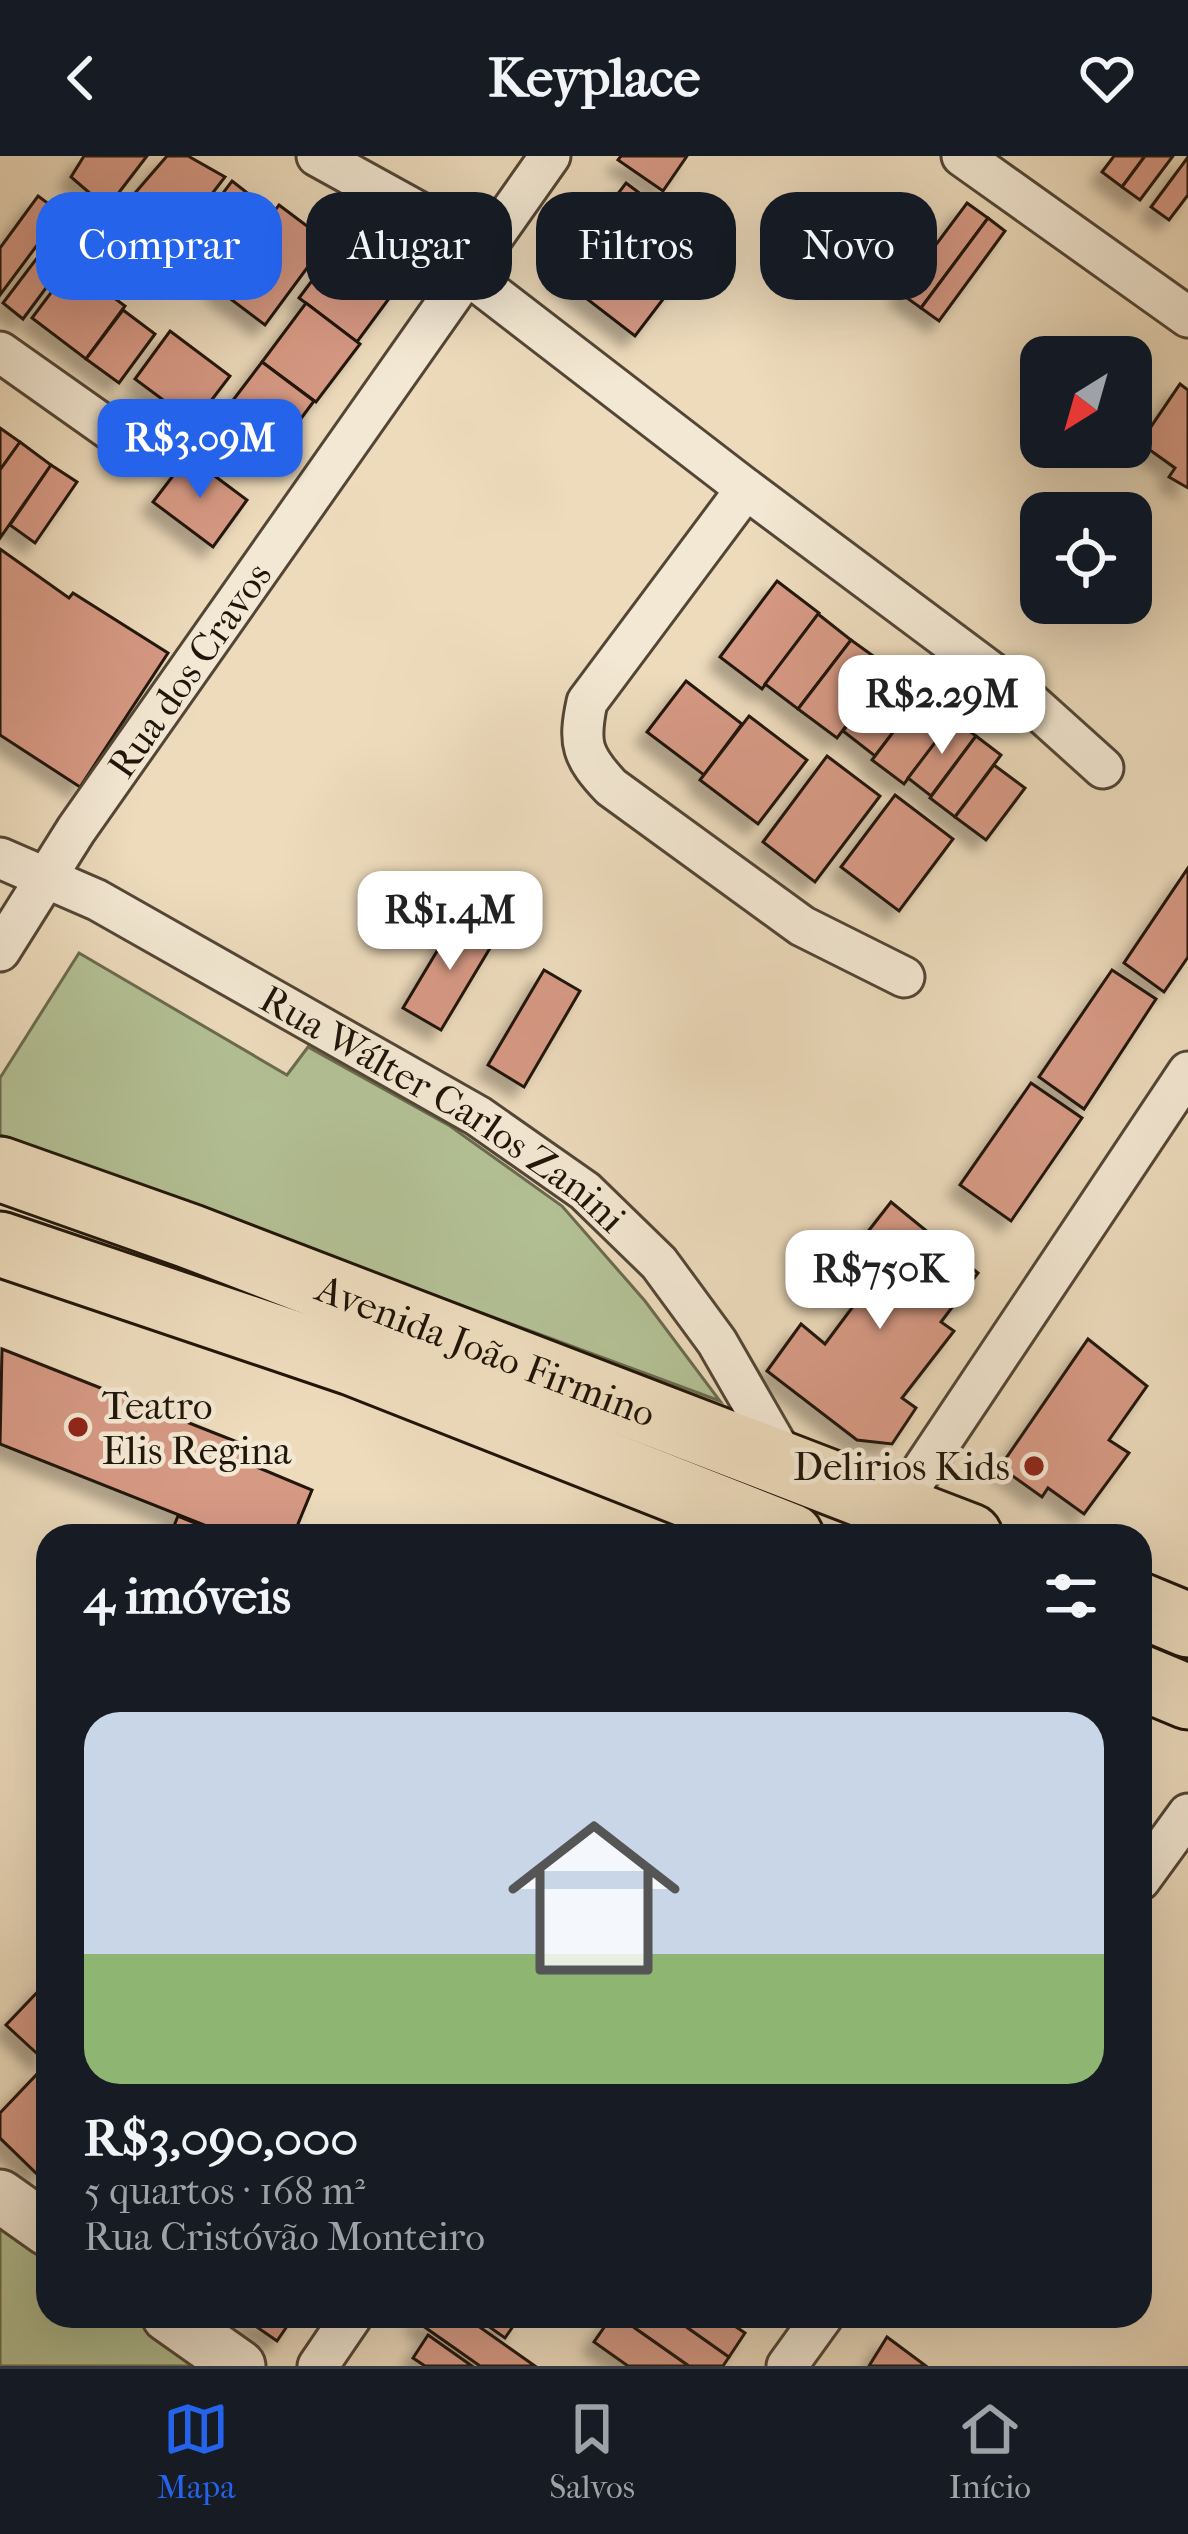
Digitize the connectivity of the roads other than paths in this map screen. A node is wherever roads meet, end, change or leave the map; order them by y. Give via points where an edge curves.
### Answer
1 (317, 156) edge
2 (550, 156) edge
3 (962, 156) edge
4 (371, 192) edge
5 (512, 209) edge
6 (512, 292) edge
7 (448, 300) edge
8 (1188, 317) edge
9 (0, 352) edge
10 (136, 448) dead end
11 (746, 489) junction
12 (1102, 768) dead end
13 (0, 858) edge
14 (46, 877) junction
15 (0, 951) edge
16 (904, 977) dead end
17 (1188, 1072) edge
18 (0, 1169) edge
19 (0, 1244) edge
20 (790, 1469) junction
21 (888, 1521) edge
22 (761, 1524) edge
23 (1152, 1610) edge
24 (1188, 1624) edge
25 (1152, 1682) edge
26 (1188, 1696) edge
27 (1188, 1814) edge
28 (1152, 1864) edge
29 (0, 2196) edge
30 (36, 2222) edge
31 (185, 2328) edge
32 (344, 2328) edge
33 (814, 2328) edge
34 (239, 2366) edge
35 (318, 2366) edge
36 (787, 2366) edge

1 - 4 street
2 - 5 street, Rua dos Cravos
3 - 8 street
6 - 11 street
7 - 14 street, Rua dos Cravos
9 - 10 street
11 - 12 street via 1022,694
11 - 16 street via 587,702 580,731 590,764 802,926
13 - 14 street, Rua Wálter Carlos Zanini
14 - 15 street, Rua dos Cravos
14 - 20 street, Rua Wálter Carlos Zanini via 478,1116 585,1191 659,1263 717,1342
17 - 21 street
18 - 20 main road, Avenida João Firmino
19 - 22 main road, Avenida João Firmino via 352,1363
20 - 21 main road, Avenida João Firmino
23 - 24 main road
25 - 26 main road
27 - 28 street
29 - 30 street
31 - 34 street
32 - 35 street
33 - 36 street

